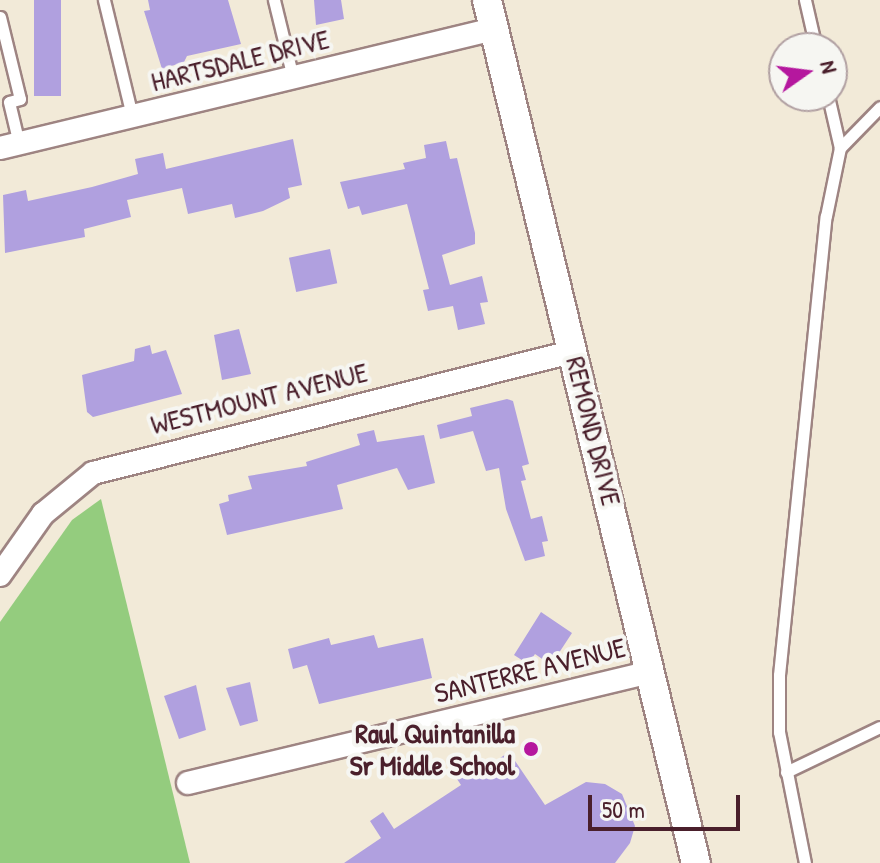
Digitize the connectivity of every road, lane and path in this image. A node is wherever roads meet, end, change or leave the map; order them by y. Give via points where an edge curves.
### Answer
1 (104, 0) edge
2 (274, 0) edge
3 (487, 0) edge
4 (805, 0) edge
5 (0, 17) edge
6 (494, 29) junction
7 (812, 32) edge
8 (293, 78) junction
9 (5, 103) edge
10 (880, 107) edge
11 (832, 112) edge
12 (132, 116) junction
13 (9, 146) edge
14 (840, 148) junction
15 (575, 351) junction
16 (0, 575) edge
17 (652, 672) junction
18 (880, 727) edge
19 (786, 772) junction
20 (188, 783) dead end
21 (696, 863) edge
22 (805, 863) edge

1 - 12 lane
2 - 8 lane
3 - 6 street, REMOND DRIVE
4 - 7 lane
5 - 9 lane via 20,99
6 - 8 street, HARTSDALE DRIVE
6 - 15 street, REMOND DRIVE
8 - 12 street, HARTSDALE DRIVE
9 - 13 lane
10 - 14 lane
11 - 14 lane
12 - 13 street, HARTSDALE DRIVE
14 - 19 lane via 826,216 779,675 779,732
15 - 16 street, WESTMOUNT AVENUE via 93,473 43,514
15 - 17 street, REMOND DRIVE
17 - 20 street, SANTERRE AVENUE
17 - 21 street, REMOND DRIVE
18 - 19 lane
19 - 22 lane

